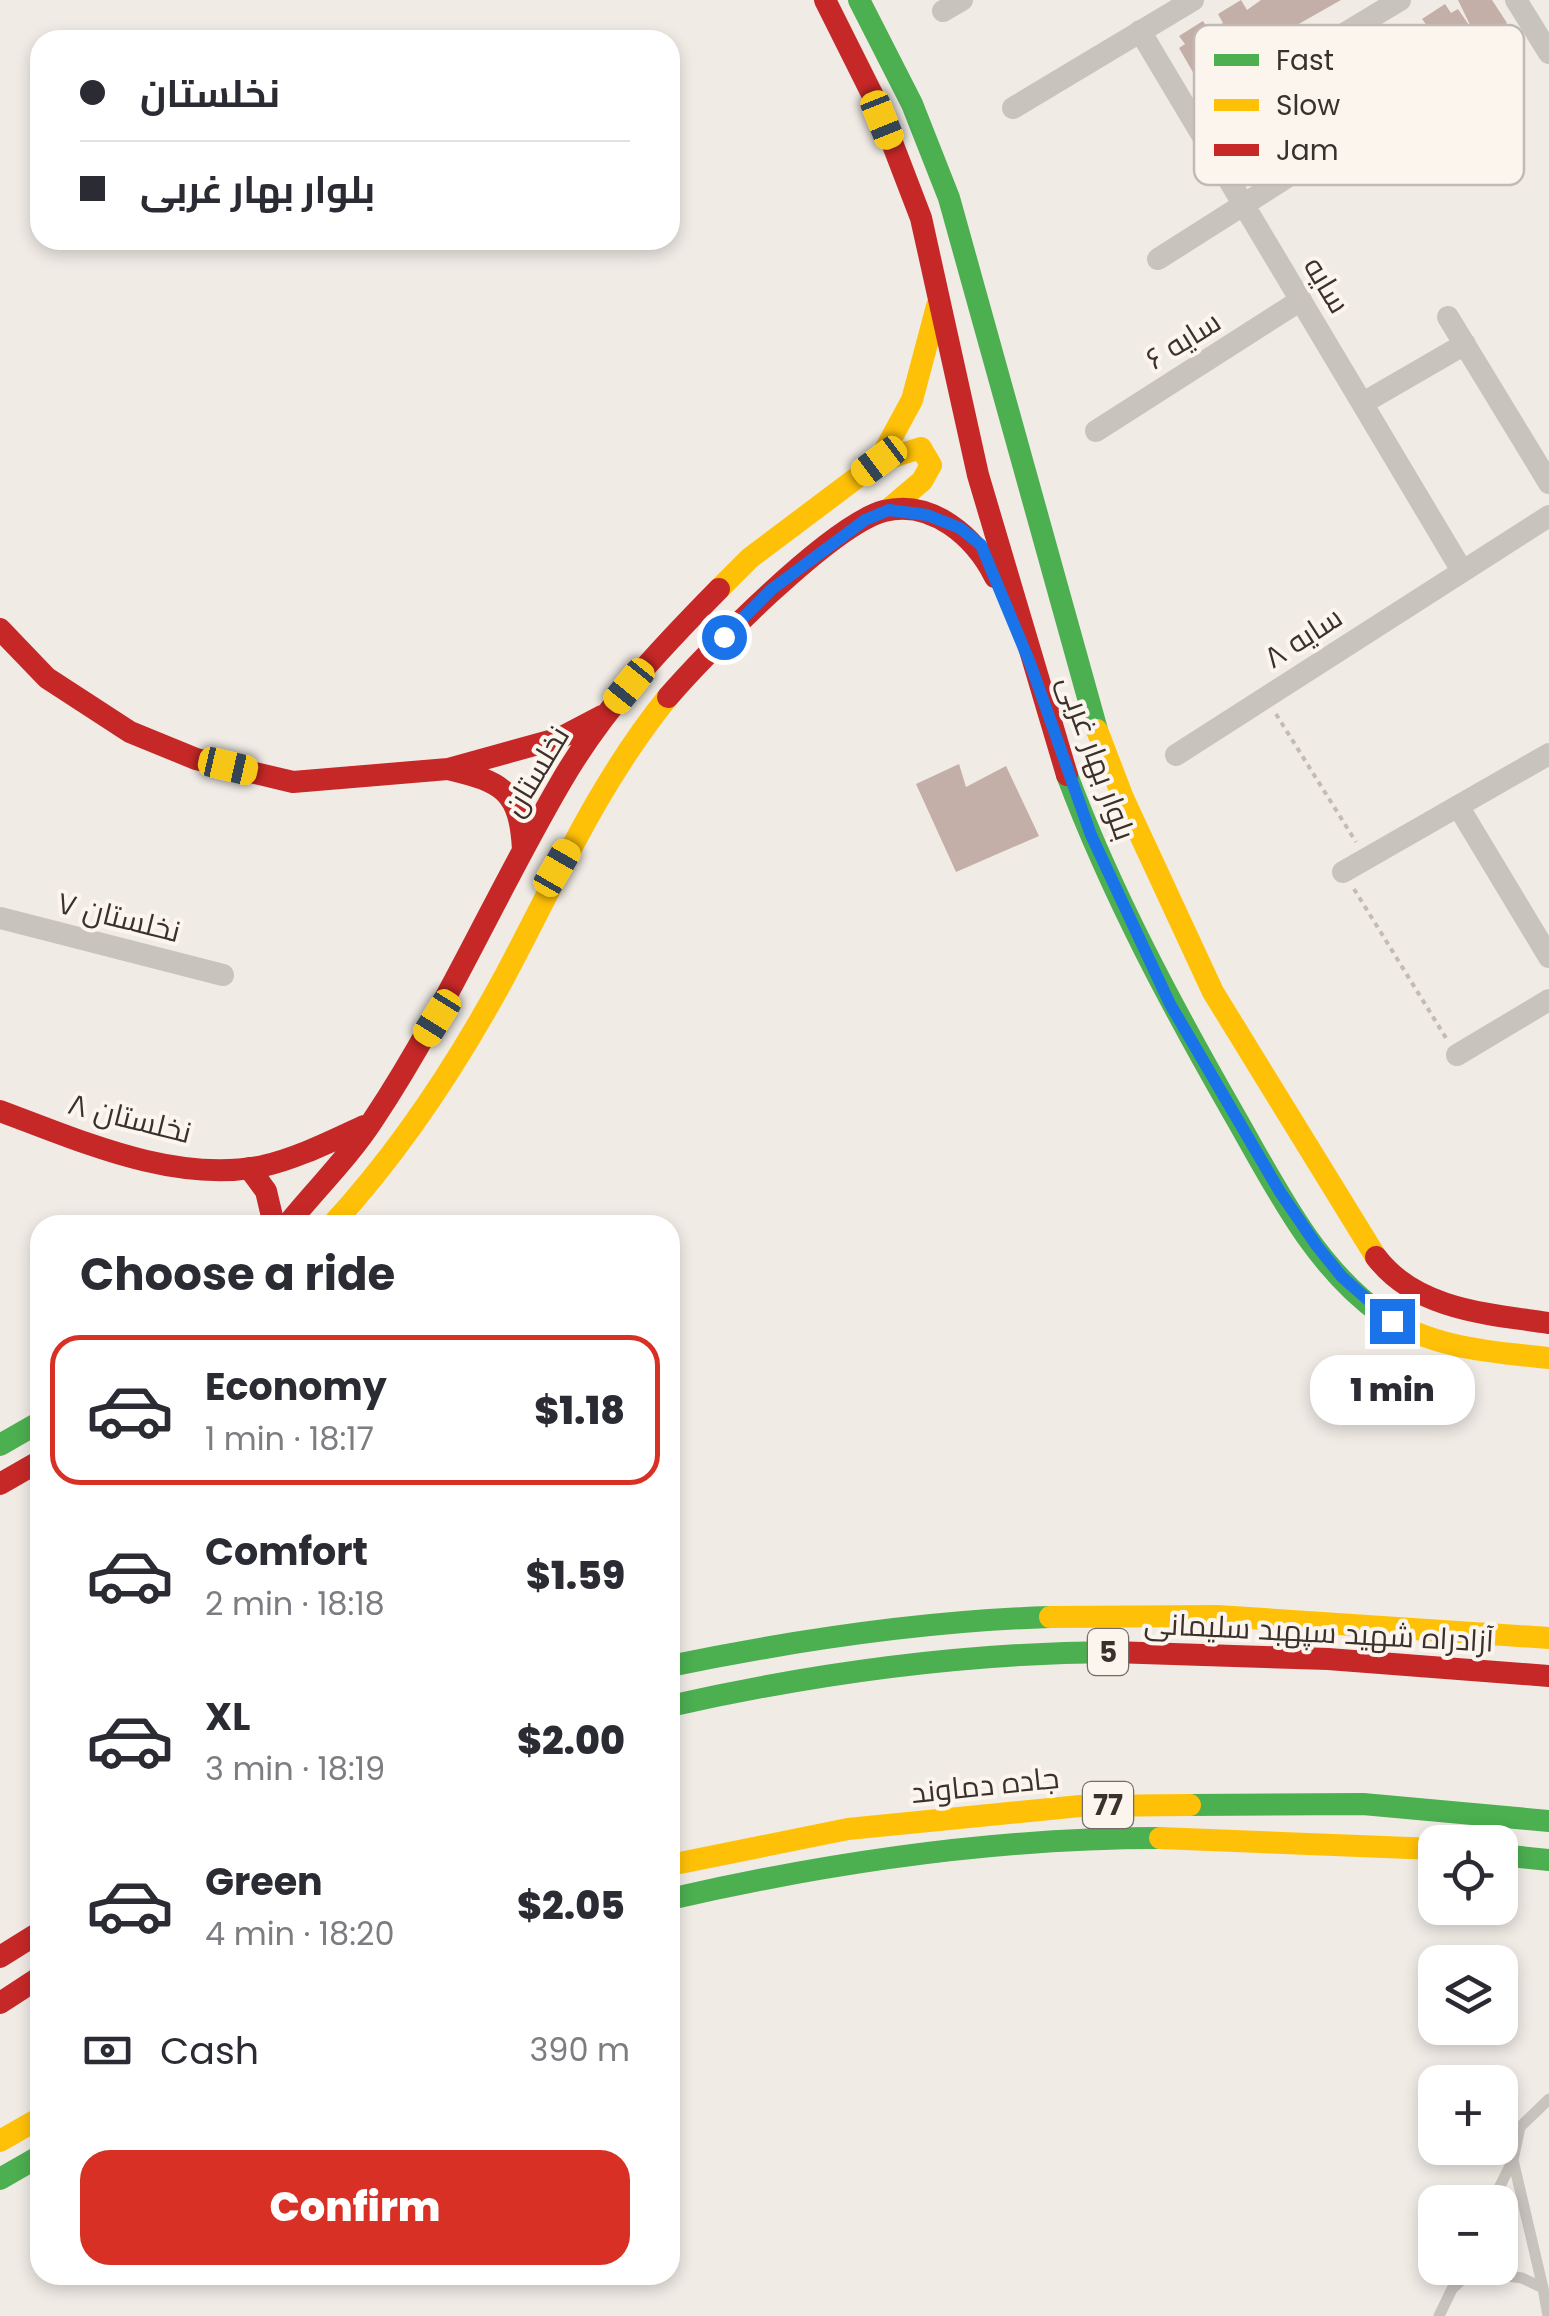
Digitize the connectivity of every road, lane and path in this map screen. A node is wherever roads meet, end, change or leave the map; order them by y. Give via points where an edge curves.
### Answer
1 (825, 0) edge
2 (860, 0) edge
3 (1400, 0) edge
4 (1516, 0) edge
5 (1177, 4) edge
6 (1359, 25) edge
7 (1140, 31) junction
8 (1549, 53) edge
9 (1012, 108) dead end
10 (1194, 121) edge
11 (1233, 185) edge
12 (1274, 185) edge
13 (1244, 204) junction
14 (1158, 259) dead end
15 (940, 292) junction
16 (1301, 300) junction
17 (1448, 317) dead end
18 (1465, 344) junction
19 (1362, 403) junction
20 (1096, 431) dead end
21 (879, 461) junction
22 (1549, 483) edge
23 (889, 510) junction
24 (1549, 516) edge
25 (1462, 569) junction
26 (0, 629) edge
27 (1030, 663) junction
28 (1266, 697) junction
29 (606, 714) junction
30 (1549, 754) edge
31 (1176, 755) dead end
32 (448, 769) junction
33 (1458, 806) junction
34 (523, 850) junction
35 (1366, 859) junction
36 (1343, 872) joint
37 (0, 918) edge
38 (1548, 952) edge
39 (223, 974) dead end
40 (1549, 1000) edge
41 (1457, 1055) joint
42 (0, 1111) edge
43 (372, 1122) junction
44 (249, 1168) junction
45 (272, 1215) edge
46 (295, 1215) edge
47 (340, 1215) edge
48 (1549, 1323) edge
49 (1549, 1358) edge
50 (30, 1428) edge
51 (0, 1445) edge
52 (30, 1467) edge
53 (0, 1484) edge
54 (1549, 1638) edge
55 (680, 1664) edge
56 (1549, 1676) edge
57 (680, 1703) edge
58 (1549, 1821) edge
59 (1418, 1847) edge
60 (1518, 1857) edge
61 (1549, 1860) edge
62 (680, 1863) edge
63 (680, 1897) edge
64 (30, 1938) edge
65 (0, 1956) edge
66 (30, 1983) edge
67 (0, 2002) edge
68 (1549, 2099) edge
69 (30, 2124) edge
70 (1518, 2136) edge
71 (0, 2140) edge
72 (30, 2162) edge
73 (1514, 2165) edge
74 (0, 2180) edge
75 (1518, 2277) edge
76 (1456, 2285) edge
77 (1543, 2288) junction
78 (1439, 2316) edge
79 (1548, 2316) edge

1 - 15 main road, بلوار بهار غربی via 918,209
2 - 48 main road, بلوار بهار غربی via 949,198 1084,696 1212,992 1384,1268 1448,1306
3 - 6 street
4 - 8 street
5 - 7 street
7 - 9 street
7 - 10 street, سایه
11 - 13 street, سایه
12 - 13 street
13 - 14 street
13 - 16 street, سایه
15 - 21 main road, نخلستان via 912,400
15 - 27 main road, بلوار بهار غربی via 962,413
16 - 19 street, سایه
16 - 20 street, سایه ۶
17 - 18 street
18 - 19 street
18 - 22 street
19 - 25 street, سایه
21 - 23 main road via 921,448 931,465
21 - 29 main road, نخلستان via 750,558
23 - 27 main road via 927,515 981,545
23 - 47 main road via 865,520 772,589 675,685 557,868 488,1006 404,1136
24 - 25 street, سایه ۸
25 - 28 street, سایه ۸
26 - 32 main road via 46,678 130,732 196,759 293,782
27 - 49 main road, بلوار بهار غربی via 1091,835 1170,1004 1317,1246 1392,1321 1468,1349
28 - 31 street, سایه ۸
28 - 35 path
29 - 32 main road via 542,744
29 - 34 main road, نخلستان
30 - 33 street
32 - 34 main road via 492,778 512,793 522,816
33 - 35 street
33 - 38 street
34 - 43 main road, نخلستان via 455,986
35 - 36 street
36 - 41 path
37 - 39 street, نخلستان ۷
40 - 41 street
42 - 44 main road, نخلستان ۸ via 109,1150 180,1165
43 - 44 main road, نخلستان ۸
43 - 46 main road, نخلستان
44 - 45 main road via 266,1191
50 - 51 main road
52 - 53 main road
54 - 55 main road, آزادراه شهید سپهبد سلیمانی / 5 via 1227,1614 1060,1614 885,1625
56 - 57 main road, آزادراه شهید سپهبد سلیمانی / 5 via 1227,1652 1061,1652 890,1665
58 - 62 main road, جاده دماوند / 77 via 1363,1804 1080,1806 848,1829
59 - 63 main road, 77 via 1081,1838 854,1862
60 - 61 main road
64 - 65 main road
66 - 67 main road
68 - 70 lane
69 - 71 main road
72 - 74 main road
73 - 77 lane
75 - 77 lane
76 - 78 lane
77 - 79 lane

